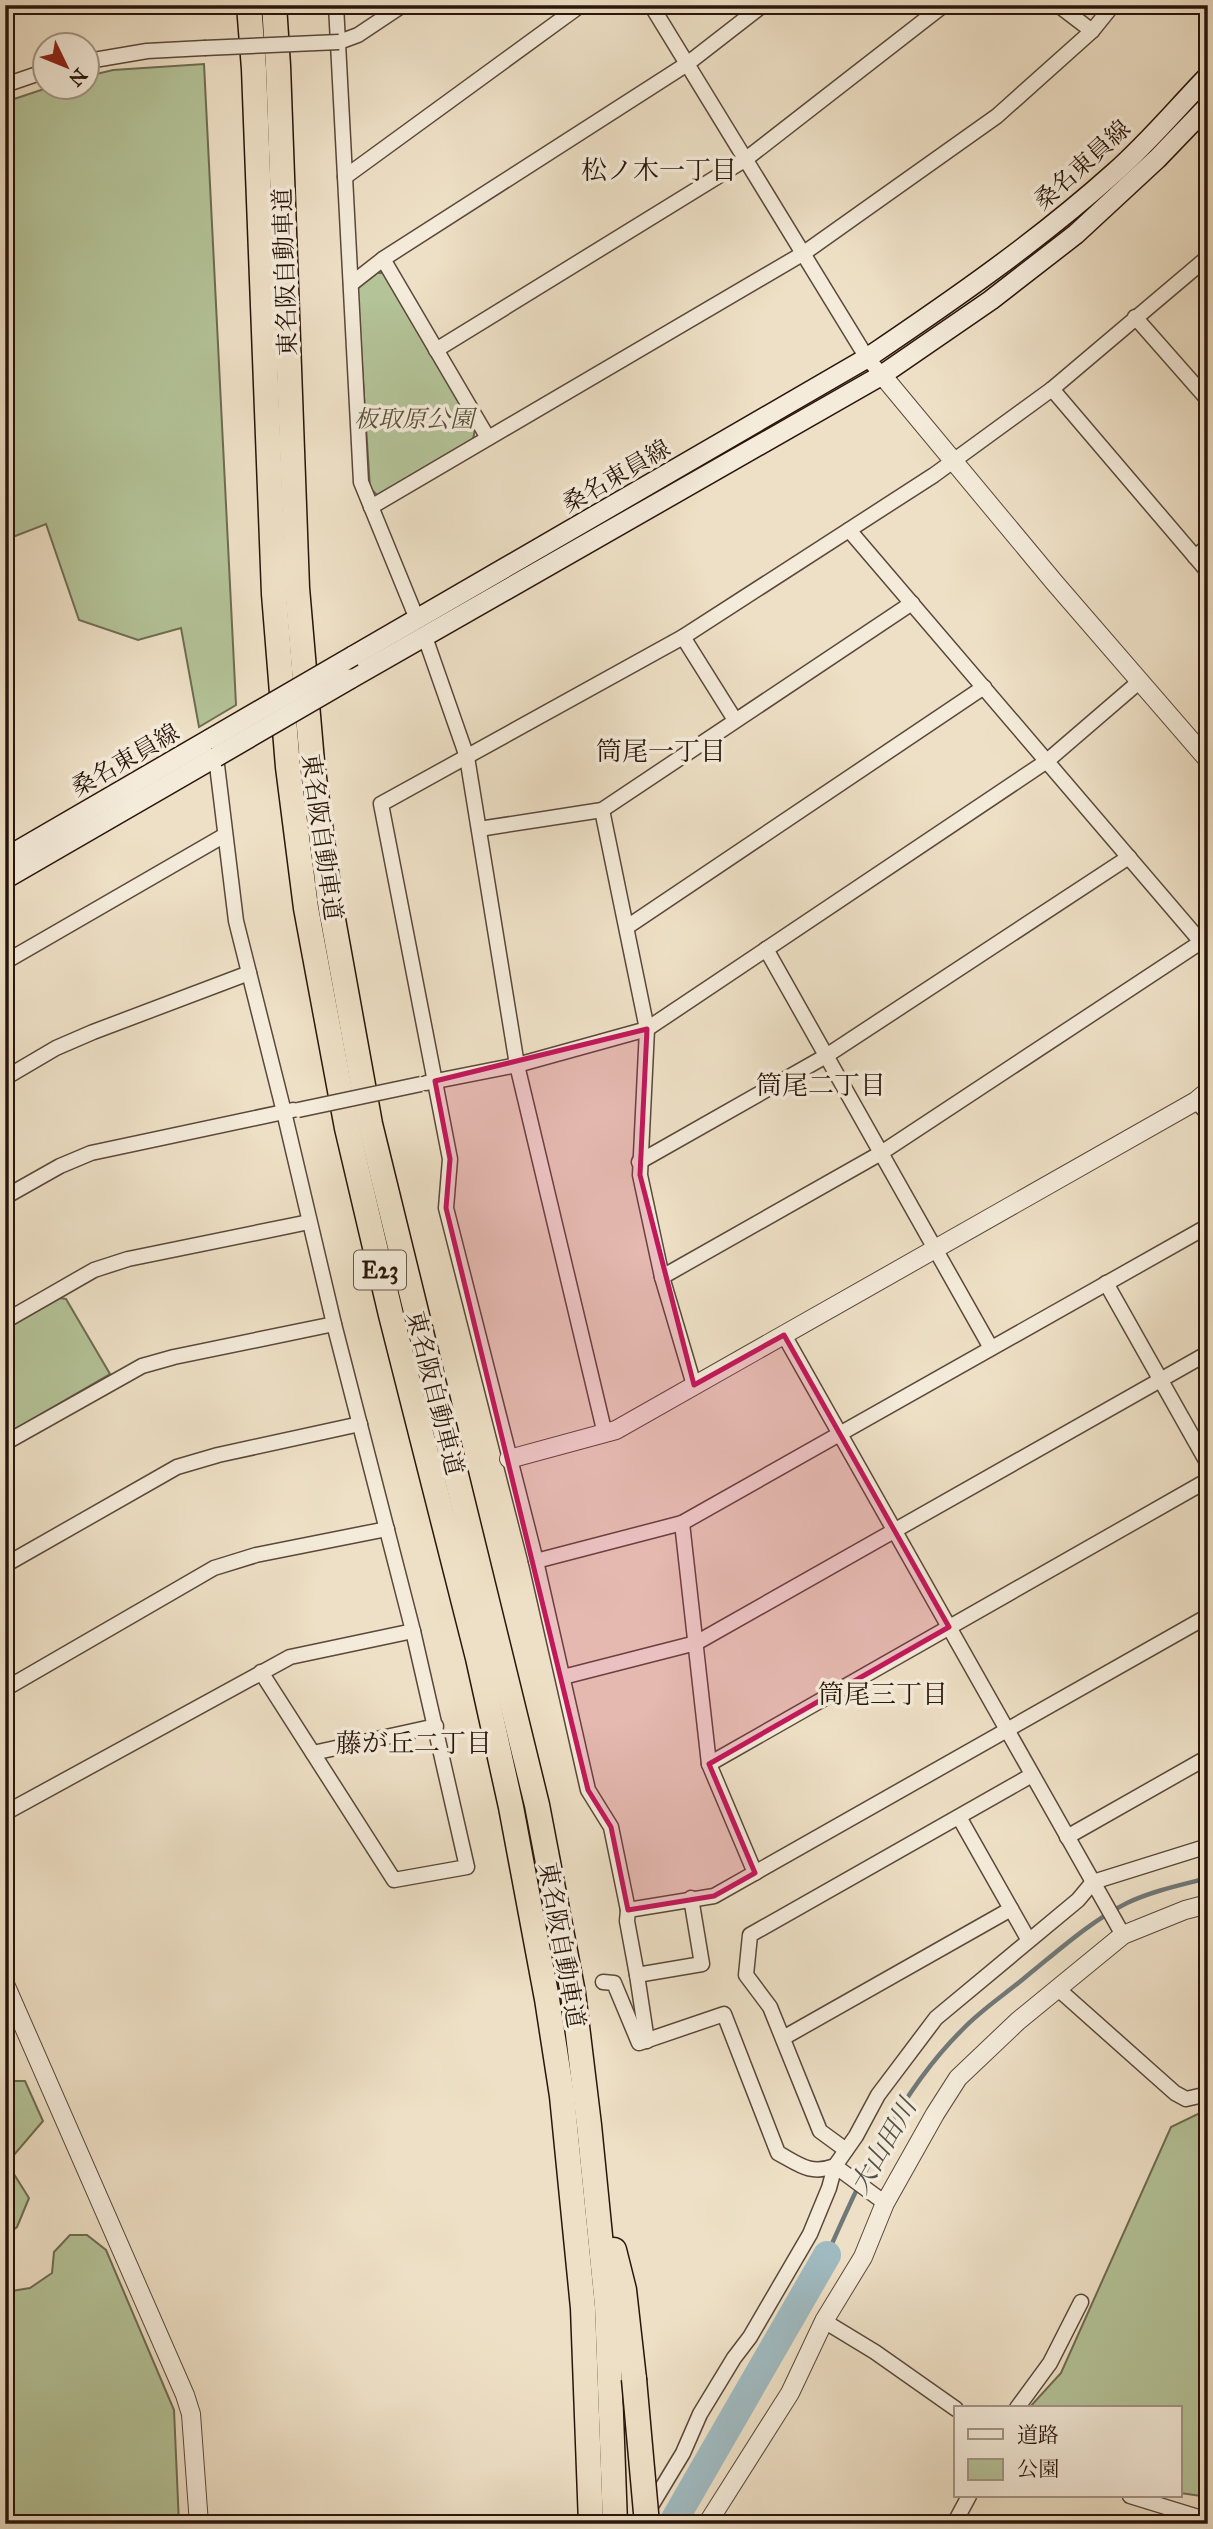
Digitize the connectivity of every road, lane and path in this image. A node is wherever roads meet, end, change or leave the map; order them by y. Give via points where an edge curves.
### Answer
1 (249, 5) edge
2 (274, 5) edge
3 (336, 5) edge
4 (402, 5) edge
5 (582, 5) edge
6 (651, 5) edge
7 (763, 5) edge
8 (944, 5) edge
9 (1058, 5) edge
10 (1113, 5) edge
11 (1092, 31) junction
12 (339, 42) junction
13 (102, 59) edge
14 (687, 64) junction
15 (32, 76) edge
16 (1208, 76) edge
17 (5, 85) edge
18 (1208, 106) edge
19 (746, 159) junction
20 (345, 177) junction
21 (804, 253) junction
22 (1208, 257) edge
23 (383, 259) junction
24 (351, 284) junction
25 (1135, 317) junction
26 (436, 350) junction
27 (867, 358) junction
28 (882, 375) junction
29 (1052, 389) junction
30 (1208, 400) edge
31 (488, 438) junction
32 (954, 461) junction
33 (371, 507) junction
34 (849, 530) junction
35 (1208, 546) edge
36 (1195, 557) junction
37 (1208, 572) edge
38 (912, 603) junction
39 (417, 619) junction
40 (425, 637) junction
41 (682, 637) junction
42 (1140, 681) junction
43 (984, 687) junction
44 (735, 720) junction
45 (213, 748) junction
46 (467, 757) junction
47 (1208, 760) edge
48 (1047, 761) junction
49 (602, 810) junction
50 (479, 829) junction
51 (225, 835) junction
52 (1129, 857) junction
53 (5, 858) edge
54 (5, 879) edge
55 (627, 927) junction
56 (1204, 946) edge
57 (766, 949) junction
58 (5, 962) edge
59 (249, 973) junction
60 (648, 1029) junction
61 (826, 1056) junction
62 (517, 1065) junction
63 (5, 1078) edge
64 (428, 1083) junction
65 (1204, 1102) edge
66 (291, 1111) junction
67 (881, 1153) junction
68 (639, 1162) junction
69 (5, 1196) edge
70 (309, 1222) junction
71 (1208, 1226) edge
72 (936, 1248) junction
73 (662, 1277) junction
74 (1106, 1283) junction
75 (5, 1321) edge
76 (334, 1324) junction
77 (784, 1335) junction
78 (991, 1348) junction
79 (1208, 1353) edge
80 (1161, 1379) junction
81 (694, 1385) junction
82 (360, 1424) junction
83 (605, 1434) junction
84 (840, 1434) junction
85 (5, 1443) edge
86 (509, 1459) junction
87 (1208, 1464) edge
88 (1208, 1480) edge
89 (682, 1523) junction
90 (387, 1529) junction
91 (895, 1531) junction
92 (536, 1561) junction
93 (5, 1564) edge
94 (1208, 1616) edge
95 (949, 1627) junction
96 (413, 1631) junction
97 (696, 1643) junction
98 (261, 1672) junction
99 (563, 1677) junction
100 (5, 1689) edge
101 (436, 1726) junction
102 (1006, 1730) junction
103 (313, 1753) junction
104 (1208, 1757) edge
105 (709, 1764) junction
106 (1032, 1775) junction
107 (5, 1813) edge
108 (958, 1817) junction
109 (1068, 1837) junction
110 (1208, 1846) edge
111 (755, 1873) junction
112 (1097, 1888) junction
113 (691, 1898) junction
114 (1208, 1904) edge
115 (1011, 1909) junction
116 (628, 1910) junction
117 (1123, 1935) junction
118 (1028, 1939) junction
119 (637, 1975) junction
120 (603, 1982) dead end
121 (5, 1984) edge
122 (1057, 1988) junction
123 (783, 2038) junction
124 (646, 2041) junction
125 (1208, 2094) edge
126 (846, 2150) junction
127 (835, 2166) junction
128 (596, 2181) junction
129 (885, 2203) junction
130 (1081, 2302) dead end
131 (824, 2321) junction
132 (1018, 2406) edge
133 (954, 2408) edge
134 (968, 2498) edge
135 (1136, 2498) edge
136 (1208, 2520) edge
137 (200, 2524) edge
138 (591, 2524) edge
139 (615, 2524) edge
140 (640, 2524) edge
141 (647, 2524) edge
142 (708, 2524) edge
143 (954, 2524) edge

1 - 138 highway, 東名阪自動車道 / E23 via 274,594 288,767 305,895 347,1128 478,1658 547,1999 562,2096 582,2295
2 - 128 highway, 東名阪自動車道 / E23 via 297,588 330,903 370,1124 537,1805 573,1993
3 - 12 street
4 - 12 street via 358,35
5 - 20 street
6 - 14 street
7 - 14 street
8 - 19 street
9 - 11 street
10 - 11 street
11 - 21 street via 997,116
12 - 13 street, bridge via 147,51
12 - 20 street
14 - 19 street
14 - 23 street
15 - 17 street
16 - 27 main road, 桑名東員線 via 1117,170 1070,211 1014,256
18 - 28 main road, 桑名東員線 via 1076,234
19 - 21 street
19 - 26 street
20 - 24 street
21 - 27 street
21 - 31 street
22 - 25 street
23 - 24 street
23 - 26 street
24 - 33 street via 361,482
25 - 29 street
25 - 30 street
26 - 31 street
27 - 28 street
27 - 39 main road, 桑名東員線
28 - 32 street
28 - 40 main road, 桑名東員線
29 - 32 street
29 - 36 street
31 - 33 street
32 - 34 street
32 - 42 street
33 - 39 street
34 - 38 street
34 - 41 street
35 - 36 street
36 - 37 street
38 - 43 street
38 - 44 street
39 - 45 main road, 桑名東員線, bridge
40 - 45 main road, 桑名東員線, bridge
40 - 46 street
41 - 44 street
41 - 46 street
42 - 47 street
42 - 48 street
43 - 48 street
43 - 55 street
44 - 49 street
45 - 51 street
45 - 53 main road, 桑名東員線
45 - 54 main road, 桑名東員線
46 - 50 street
46 - 64 street via 382,804
48 - 52 street
48 - 57 street
49 - 50 street
49 - 55 street
50 - 62 street
51 - 58 street
51 - 59 street via 236,921
52 - 56 street
52 - 61 street
55 - 60 street
56 - 67 street
57 - 60 street
57 - 61 street
59 - 63 street via 93,1032
59 - 66 street
60 - 62 street
60 - 68 street
61 - 67 street
61 - 68 street
62 - 64 street
62 - 83 street
64 - 66 street, bridge
64 - 86 street via 450,1159 446,1208
65 - 72 street
66 - 69 street via 91,1153
66 - 70 street
67 - 72 street
67 - 73 street
68 - 73 street
70 - 75 street via 94,1270
70 - 76 street
71 - 74 street
72 - 77 street
72 - 78 street
73 - 81 street
74 - 78 street
74 - 80 street
76 - 82 street
76 - 85 street via 142,1366
77 - 81 street
77 - 84 street
78 - 84 street
79 - 80 street
80 - 87 street
80 - 91 street
81 - 83 street
82 - 90 street
82 - 93 street via 177,1467
83 - 86 street
84 - 89 street
84 - 91 street
86 - 92 street
88 - 95 street
89 - 92 street
89 - 97 street
90 - 96 street
90 - 100 street via 214,1568
91 - 95 street
91 - 97 street
92 - 99 street
94 - 102 street
95 - 102 street
95 - 105 street
96 - 98 street via 290,1657
96 - 101 street
97 - 99 street
97 - 105 street
98 - 103 street
98 - 107 street
99 - 116 street via 589,1790 611,1827
101 - 103 street
101 - 103 street via 467,1867 394,1880
102 - 106 street
102 - 111 street
104 - 109 street
105 - 111 street
106 - 108 street
106 - 109 street
108 - 115 street
108 - 123 street via 750,1936 746,1975 770,2007
109 - 112 street
110 - 112 street
111 - 113 street via 714,1896
112 - 117 street
112 - 118 street
113 - 116 street
113 - 119 street via 702,1964
114 - 117 street
115 - 118 street
115 - 123 street
116 - 119 street
117 - 122 street
118 - 126 street via 936,2018 878,2095
119 - 124 street
120 - 124 street via 614,1983 639,2043
121 - 137 street via 185,2395 191,2414
122 - 125 street via 1175,2093 1186,2099
122 - 129 street via 958,2078
123 - 126 street via 820,2132
124 - 127 street via 724,2014 778,2153 819,2172
126 - 127 street
127 - 129 street
127 - 140 street via 810,2234
128 - 139 highway, 東名阪自動車道 / E23 via 607,2306
128 - 141 highway, bridge via 624,2290
129 - 131 street via 863,2257
130 - 132 street via 1050,2363
131 - 133 street
131 - 142 street via 790,2393
134 - 143 street
135 - 136 street

